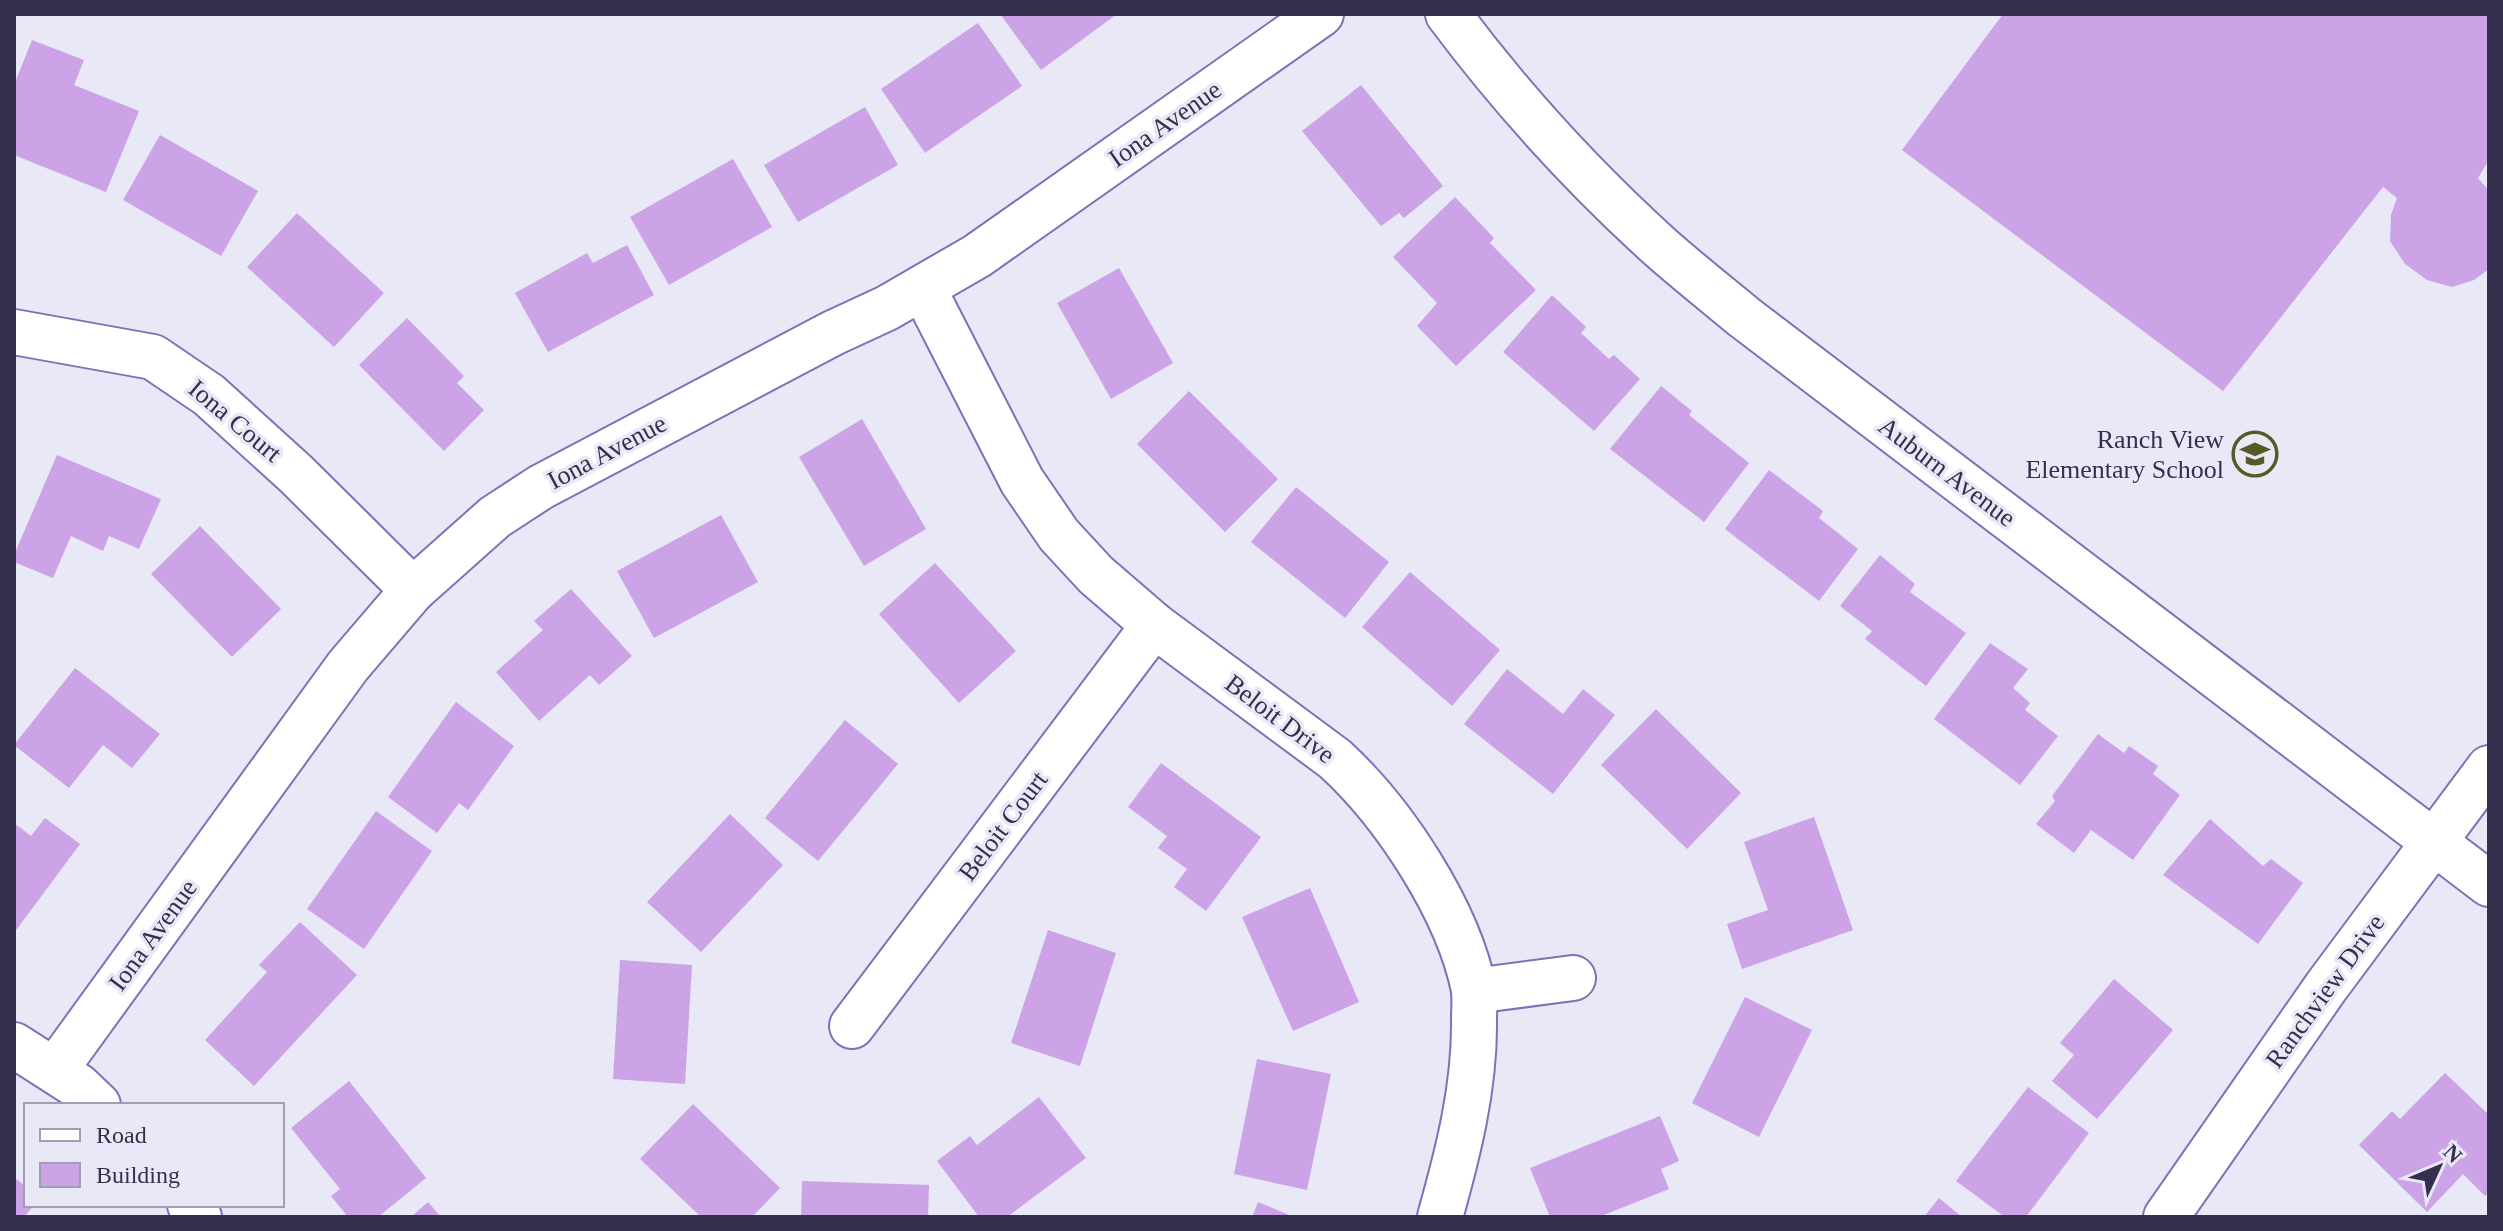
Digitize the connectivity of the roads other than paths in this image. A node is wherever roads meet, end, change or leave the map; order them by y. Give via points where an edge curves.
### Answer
1 (1321, 14) edge
2 (1448, 14) edge
3 (923, 288) junction
4 (14, 332) edge
5 (413, 590) junction
6 (1154, 625) junction
7 (2489, 768) edge
8 (2434, 842) junction
9 (2489, 884) edge
10 (1573, 978) dead end
11 (1474, 991) junction
12 (852, 1026) dead end
13 (14, 1045) edge
14 (55, 1070) junction
15 (96, 1103) edge
16 (1440, 1217) edge
17 (2166, 1217) edge

1 - 3 street, Iona Avenue via 977,256
2 - 8 street, Auburn Avenue via 1570,157 1658,245 1769,336
3 - 5 street, Iona Avenue via 541,487 495,517
3 - 6 street, Beloit Drive via 1022,481 1059,535
4 - 5 street, Iona Court via 153,357 209,395
5 - 14 street, Iona Avenue via 348,666
6 - 11 street, Beloit Drive via 1335,759 1381,806 1440,901
6 - 12 street, Beloit Court
7 - 8 street, Ranchview Drive
8 - 9 street, Auburn Avenue
8 - 17 street, Ranchview Drive
10 - 11 street
11 - 16 street, Beloit Drive via 1473,1066
13 - 14 street
14 - 15 street

